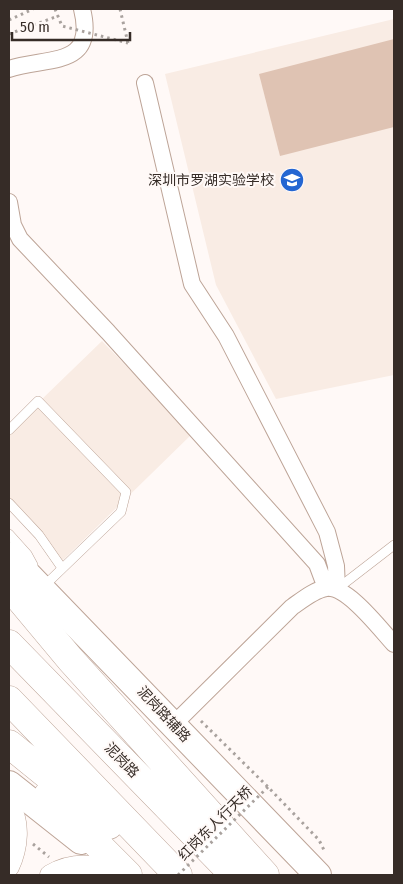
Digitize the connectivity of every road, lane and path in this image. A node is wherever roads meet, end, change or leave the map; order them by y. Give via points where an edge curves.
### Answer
1 (33, 9) edge
2 (55, 9) edge
3 (82, 9) edge
4 (120, 9) edge
5 (58, 16) junction
6 (9, 20) edge
7 (71, 22) dead end
8 (9, 34) edge
9 (70, 34) dead end
10 (9, 69) edge
11 (145, 83) dead end
12 (9, 202) edge
13 (9, 430) edge
14 (9, 503) edge
15 (9, 534) edge
16 (394, 545) edge
17 (9, 555) edge
18 (62, 568) junction
19 (22, 589) edge
20 (331, 589) junction
21 (9, 644) edge
22 (394, 644) edge
23 (9, 700) edge
24 (201, 721) dead end
25 (173, 725) junction
26 (9, 744) edge
27 (9, 755) edge
28 (9, 784) edge
29 (232, 787) junction
30 (268, 787) junction
31 (9, 804) edge
32 (319, 840) dead end
33 (33, 844) dead end
34 (158, 853) junction
35 (51, 867) edge
36 (9, 868) edge
37 (122, 875) edge
38 (127, 875) edge
39 (178, 875) edge
40 (234, 875) edge
41 (265, 875) edge
42 (318, 875) edge

1 - 6 path
2 - 5 path, bridge
3 - 10 street via 85,22 83,43 75,52 62,59
4 - 5 path, bridge via 128,43 62,26
5 - 8 path
7 - 9 path
11 - 20 street via 192,284 226,336 328,532 336,566
12 - 20 street via 13,225 20,239 317,564
13 - 18 lane via 38,400 126,492 121,512
14 - 18 lane via 39,535
15 - 19 lane via 31,560
16 - 20 lane
17 - 19 main road, 泥岗路辅路
18 - 19 lane
19 - 25 main road, 泥岗路辅路
19 - 29 main road via 159,728
19 - 41 highway via 70,659
20 - 22 street via 349,597
20 - 25 street via 308,596 292,607
21 - 40 highway, 泥岗路
23 - 34 highway
24 - 30 path
25 - 29 main road, 泥岗路辅路
26 - 34 highway via 124,837
27 - 38 highway
28 - 38 main road
29 - 42 main road, 泥岗路辅路
30 - 32 path
30 - 39 path, 红岗东人行天桥, bridge
31 - 36 street via 16,817 14,852
33 - 35 path
34 - 39 highway
35 - 37 street via 91,865

